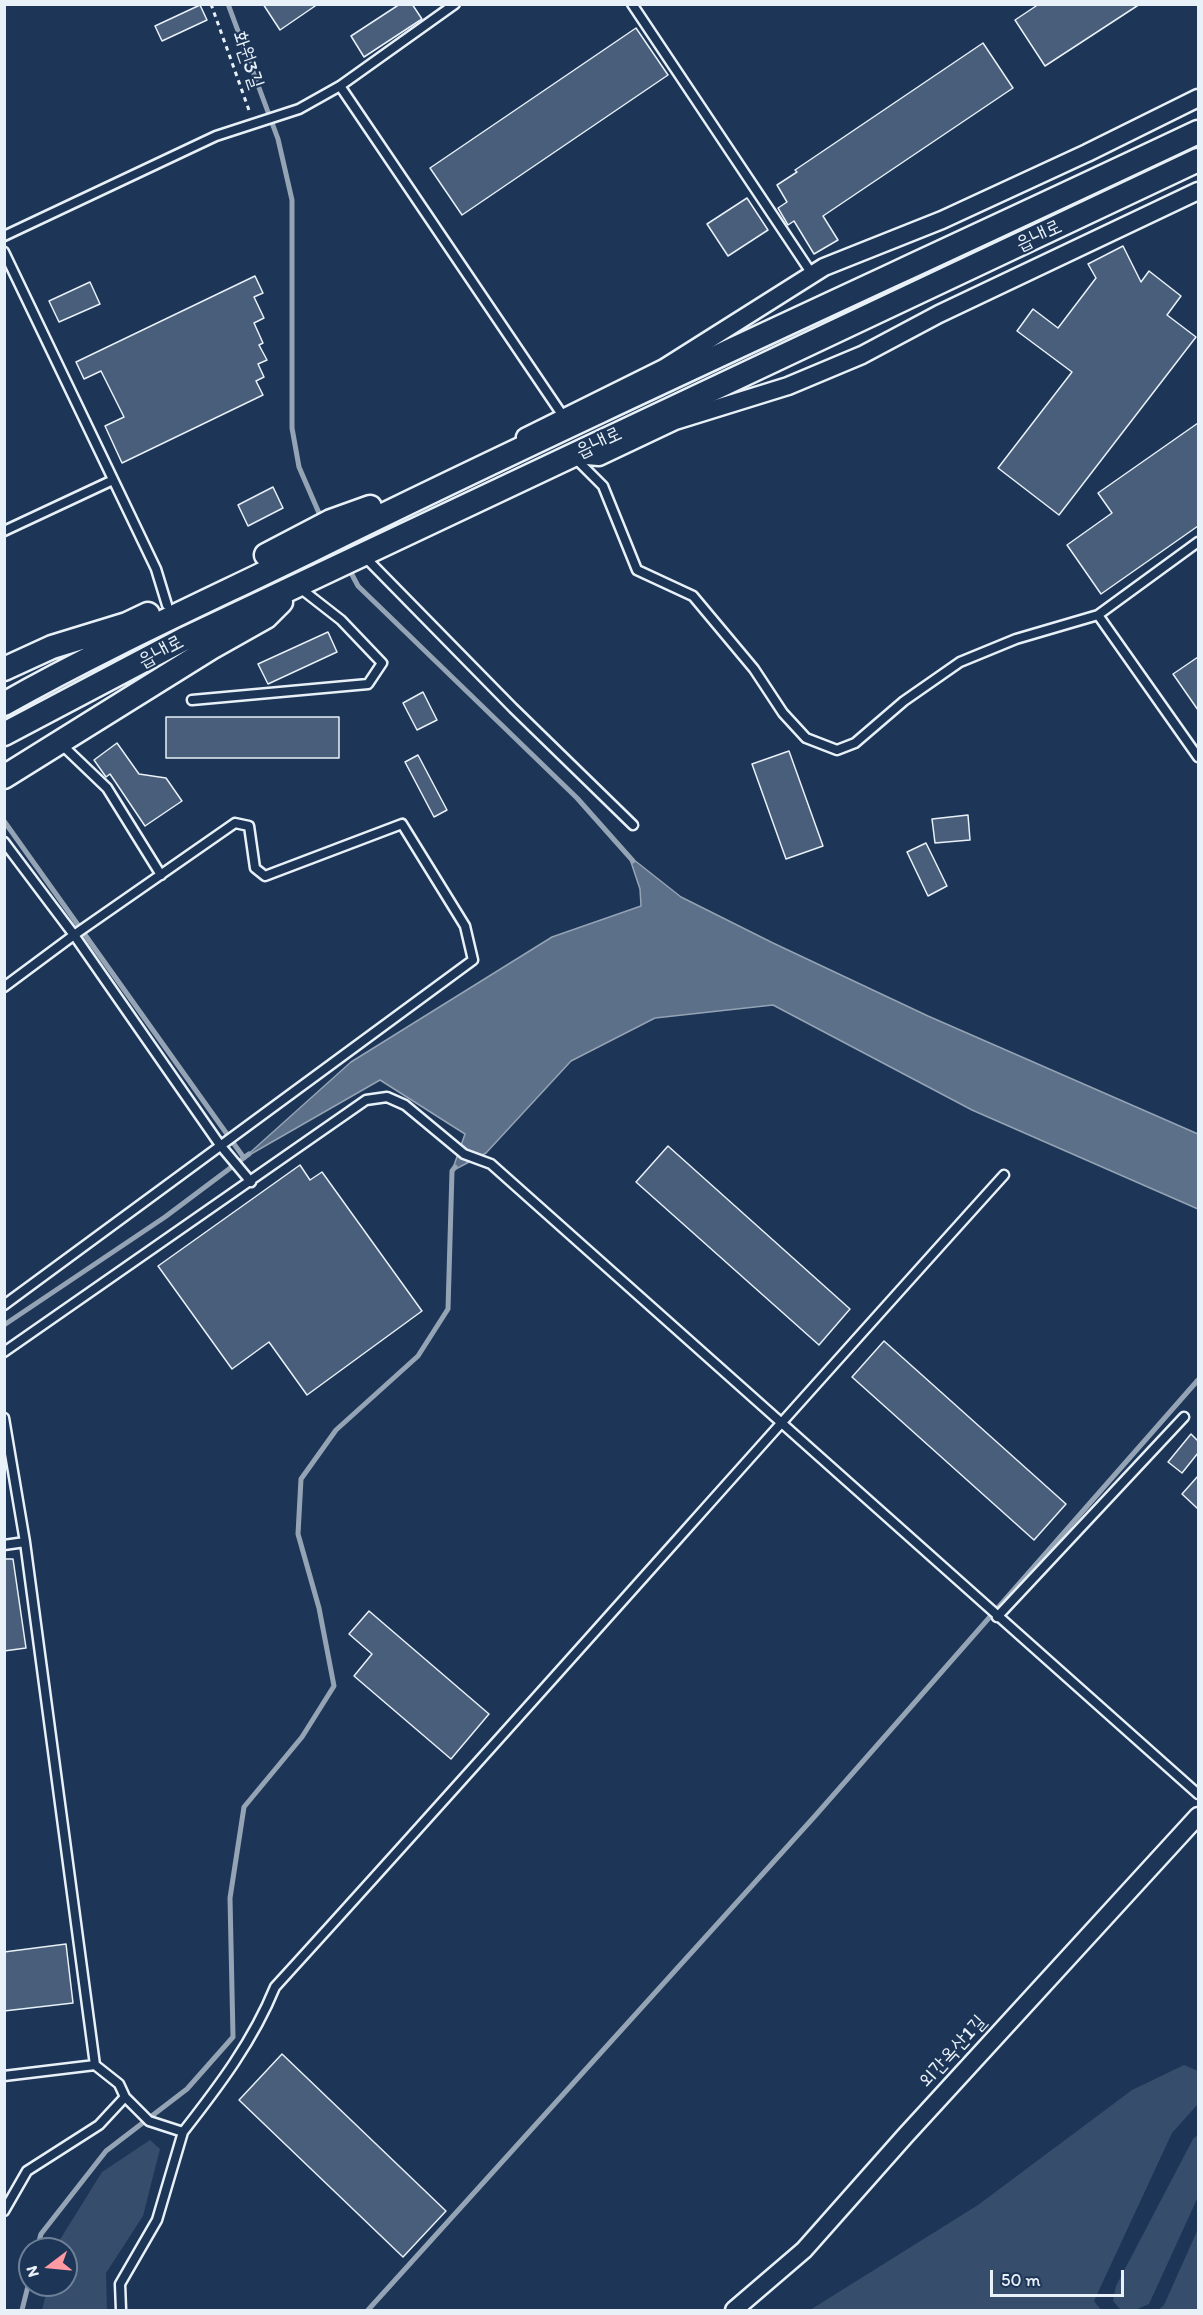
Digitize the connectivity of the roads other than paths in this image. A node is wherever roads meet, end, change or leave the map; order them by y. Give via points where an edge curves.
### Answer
1 (455, 4) edge
2 (632, 4) edge
3 (340, 86) junction
4 (1198, 98) edge
5 (1198, 132) edge
6 (1198, 160) edge
7 (1198, 191) edge
8 (4, 237) edge
9 (4, 252) edge
10 (812, 274) junction
11 (563, 416) junction
12 (573, 455) junction
13 (476, 469) junction
14 (112, 480) junction
15 (4, 531) edge
16 (1198, 542) edge
17 (359, 556) junction
18 (298, 585) junction
19 (167, 605) junction
20 (1098, 615) junction
21 (4, 669) edge
22 (192, 700) dead end
23 (4, 704) edge
24 (4, 734) edge
25 (60, 743) junction
26 (1198, 757) edge
27 (4, 777) edge
28 (633, 825) dead end
29 (4, 842) edge
30 (161, 875) junction
31 (74, 935) junction
32 (4, 987) edge
33 (220, 1145) junction
34 (1004, 1175) dead end
35 (251, 1182) junction
36 (4, 1305) edge
37 (4, 1352) edge
38 (1184, 1417) dead end
39 (4, 1418) edge
40 (780, 1422) junction
41 (25, 1542) junction
42 (4, 1545) edge
43 (997, 1617) junction
44 (1198, 1794) edge
45 (1198, 1816) edge
46 (94, 2064) junction
47 (4, 2076) edge
48 (125, 2097) junction
49 (183, 2132) junction
50 (4, 2211) edge
51 (121, 2310) edge
52 (734, 2310) edge

1 - 3 lane
2 - 10 lane
3 - 8 lane via 285,114 216,136
3 - 11 lane
4 - 10 street via 942,220
5 - 13 street, 읍내로
6 - 12 street, 읍내로
7 - 12 street via 939,314 862,355 788,386 675,421 599,457
9 - 14 lane
10 - 11 street via 664,368
11 - 13 street
12 - 17 street, 읍내로
12 - 20 lane via 603,486 637,570 693,596 754,669 790,721 806,738 837,750 855,743 904,701 960,662 1016,639
13 - 19 street via 323,526
13 - 23 street, 읍내로
14 - 15 lane
14 - 19 lane via 156,568
16 - 20 lane
17 - 18 street, 읍내로
17 - 28 lane
18 - 22 lane via 341,620 382,663 368,684
18 - 24 street, 읍내로 via 184,639
18 - 25 street via 266,617
19 - 21 street via 127,624 52,647
20 - 26 lane
25 - 27 street
25 - 30 lane via 107,788
29 - 31 lane
30 - 31 lane
30 - 33 lane via 236,823 249,826 255,868 265,876 402,824 465,926 473,960
31 - 32 lane
31 - 33 lane
33 - 35 lane
33 - 36 lane
34 - 40 lane
35 - 37 lane
35 - 40 lane via 366,1100 387,1096 405,1104 464,1154 491,1164
38 - 43 lane
39 - 41 lane
40 - 43 lane
40 - 49 lane via 511,1728 275,1987 262,2021 237,2061
41 - 42 lane
41 - 46 lane
43 - 44 lane
45 - 52 street, 외간옥산1길 via 804,2250
46 - 47 lane
46 - 48 lane via 119,2084
48 - 49 lane via 149,2121
48 - 50 lane via 99,2125 27,2171
49 - 51 lane via 157,2220 120,2284

